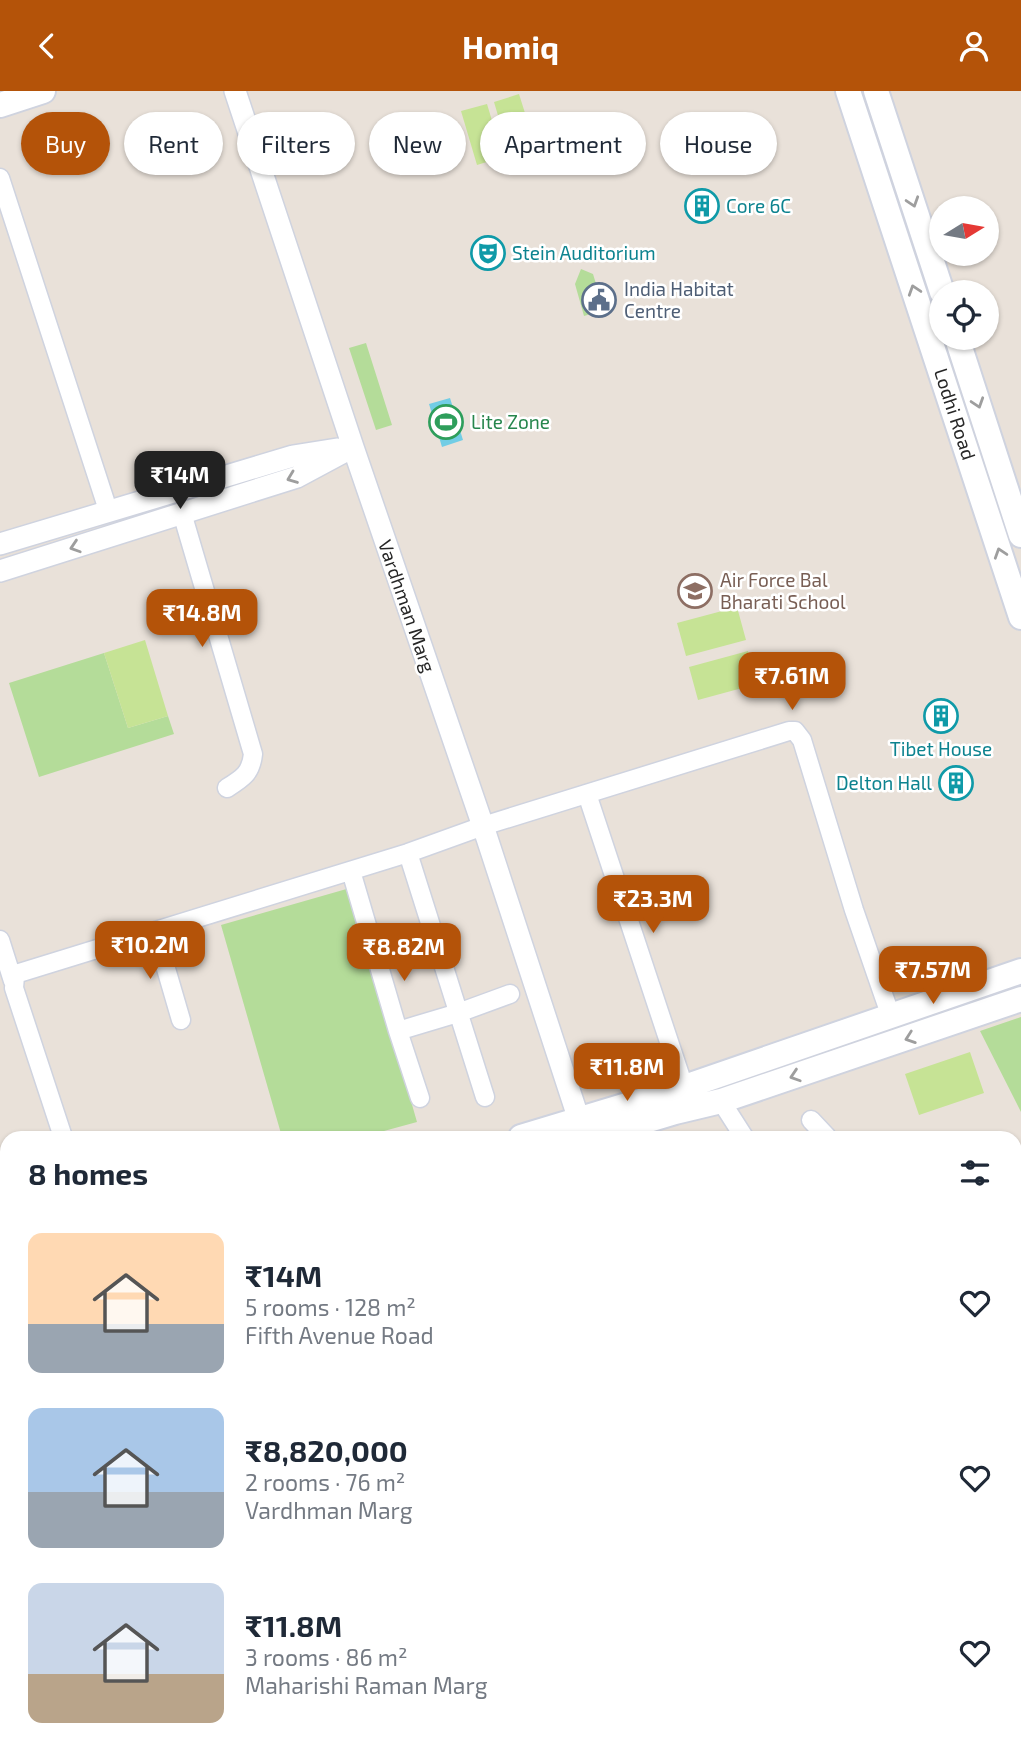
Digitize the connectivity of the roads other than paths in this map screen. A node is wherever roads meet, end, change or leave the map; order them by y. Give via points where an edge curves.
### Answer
1 (43, 91) edge
2 (235, 91) edge
3 (848, 91) edge
4 (876, 91) edge
5 (0, 105) edge
6 (0, 178) edge
7 (938, 280) edge
8 (961, 350) edge
9 (353, 447) junction
10 (108, 510) junction
11 (182, 513) junction
12 (1021, 535) edge
13 (0, 544) edge
14 (0, 571) edge
15 (1021, 617) edge
16 (227, 788) dead end
17 (587, 794) junction
18 (483, 826) junction
19 (408, 853) junction
20 (351, 871) junction
21 (155, 931) junction
22 (0, 940) edge
23 (1021, 971) edge
24 (13, 981) junction
25 (510, 994) dead end
26 (1021, 999) edge
27 (458, 1013) junction
28 (891, 1017) junction
29 (181, 1020) dead end
30 (398, 1031) junction
31 (684, 1087) junction
32 (485, 1097) dead end
33 (420, 1098) dead end
34 (721, 1101) junction
35 (811, 1119) dead end
36 (586, 1129) edge
37 (61, 1131) edge
38 (740, 1131) edge
39 (822, 1131) edge

1 - 5 main road
2 - 9 street, Vardhman Marg
15 -> 3 main road, Lodhi Road
4 -> 7 main road
6 - 10 street
8 -> 12 main road
9 - 10 street via 293,456
9 -> 11 street via 297,477
9 - 18 street, Vardhman Marg
10 - 13 street
11 -> 14 street
11 - 16 street via 253,754 247,775
17 - 18 street
17 - 28 street via 795,731 802,740
17 - 31 street
18 - 19 street
18 - 36 street, Vardhman Marg
19 - 20 street
19 - 27 street
20 - 21 street
20 - 30 street
21 - 24 street via 19,973
21 - 29 street
22 - 24 street
23 - 28 main road
24 - 37 street
25 - 27 street
26 -> 34 main road
27 - 30 street
27 - 32 street
28 - 31 main road
30 - 33 street
31 - 36 main road
34 - 36 main road
34 - 38 street
35 - 39 street

